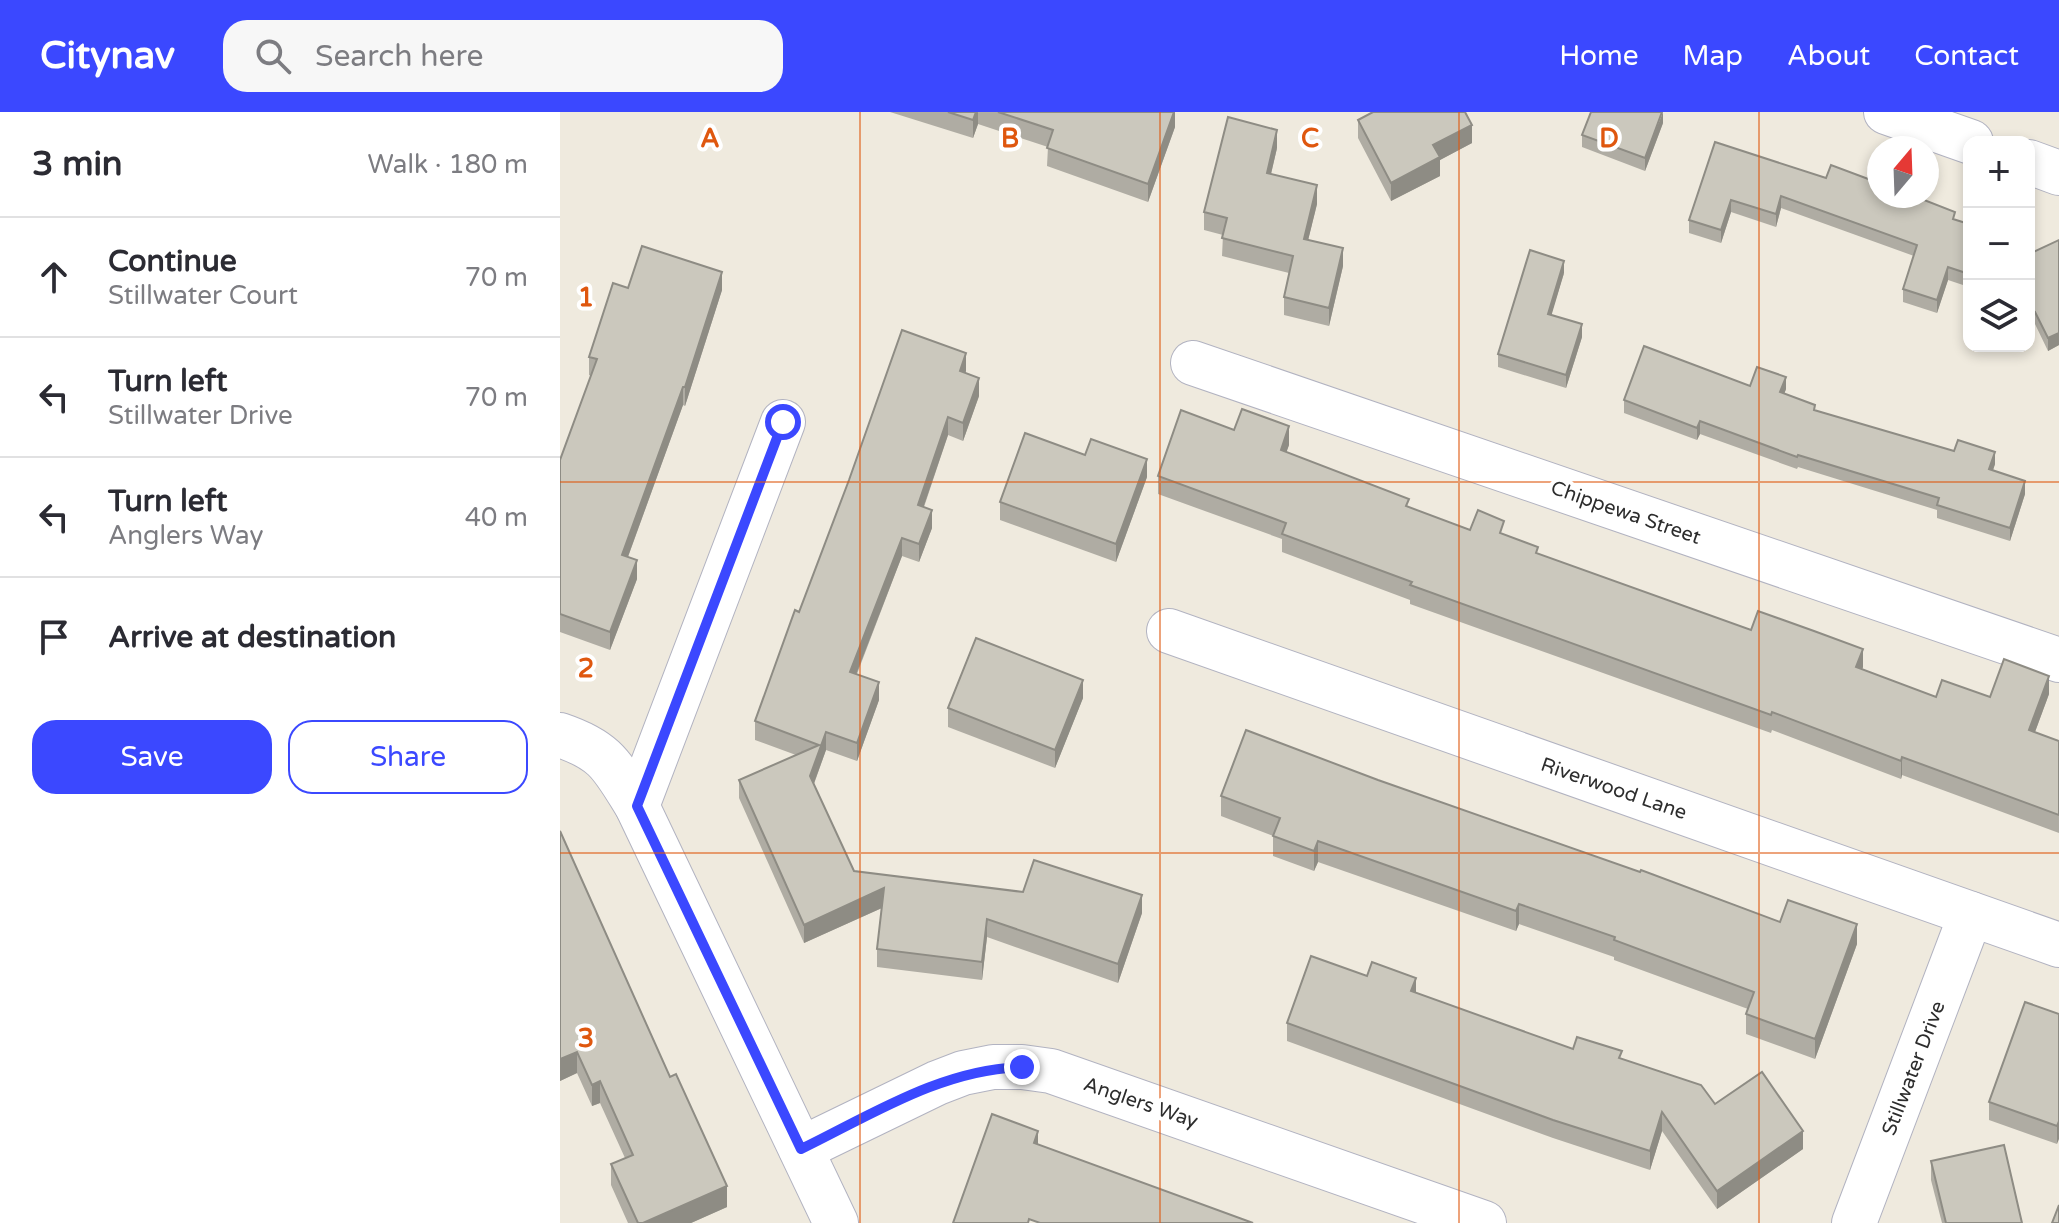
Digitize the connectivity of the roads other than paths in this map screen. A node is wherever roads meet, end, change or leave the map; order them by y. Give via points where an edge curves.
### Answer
1 (1886, 112) edge
2 (1963, 139) edge
3 (2035, 164) edge
4 (2059, 173) edge
5 (1193, 363) dead end
6 (783, 422) dead end
7 (1169, 631) dead end
8 (2059, 660) edge
9 (560, 735) edge
10 (637, 806) junction
11 (1971, 914) junction
12 (2059, 945) edge
13 (801, 1149) junction
14 (836, 1223) edge
15 (1484, 1223) edge
16 (1854, 1223) edge

1 - 2 street
3 - 4 street
5 - 8 street, Chippewa Street
6 - 10 street
7 - 11 street, Riverwood Lane
9 - 10 street via 607,759
10 - 13 street
11 - 12 street, Riverwood Lane
11 - 16 street, Stillwater Drive
13 - 14 street
13 - 15 street, Anglers Way via 963,1073 1022,1067 1051,1071

